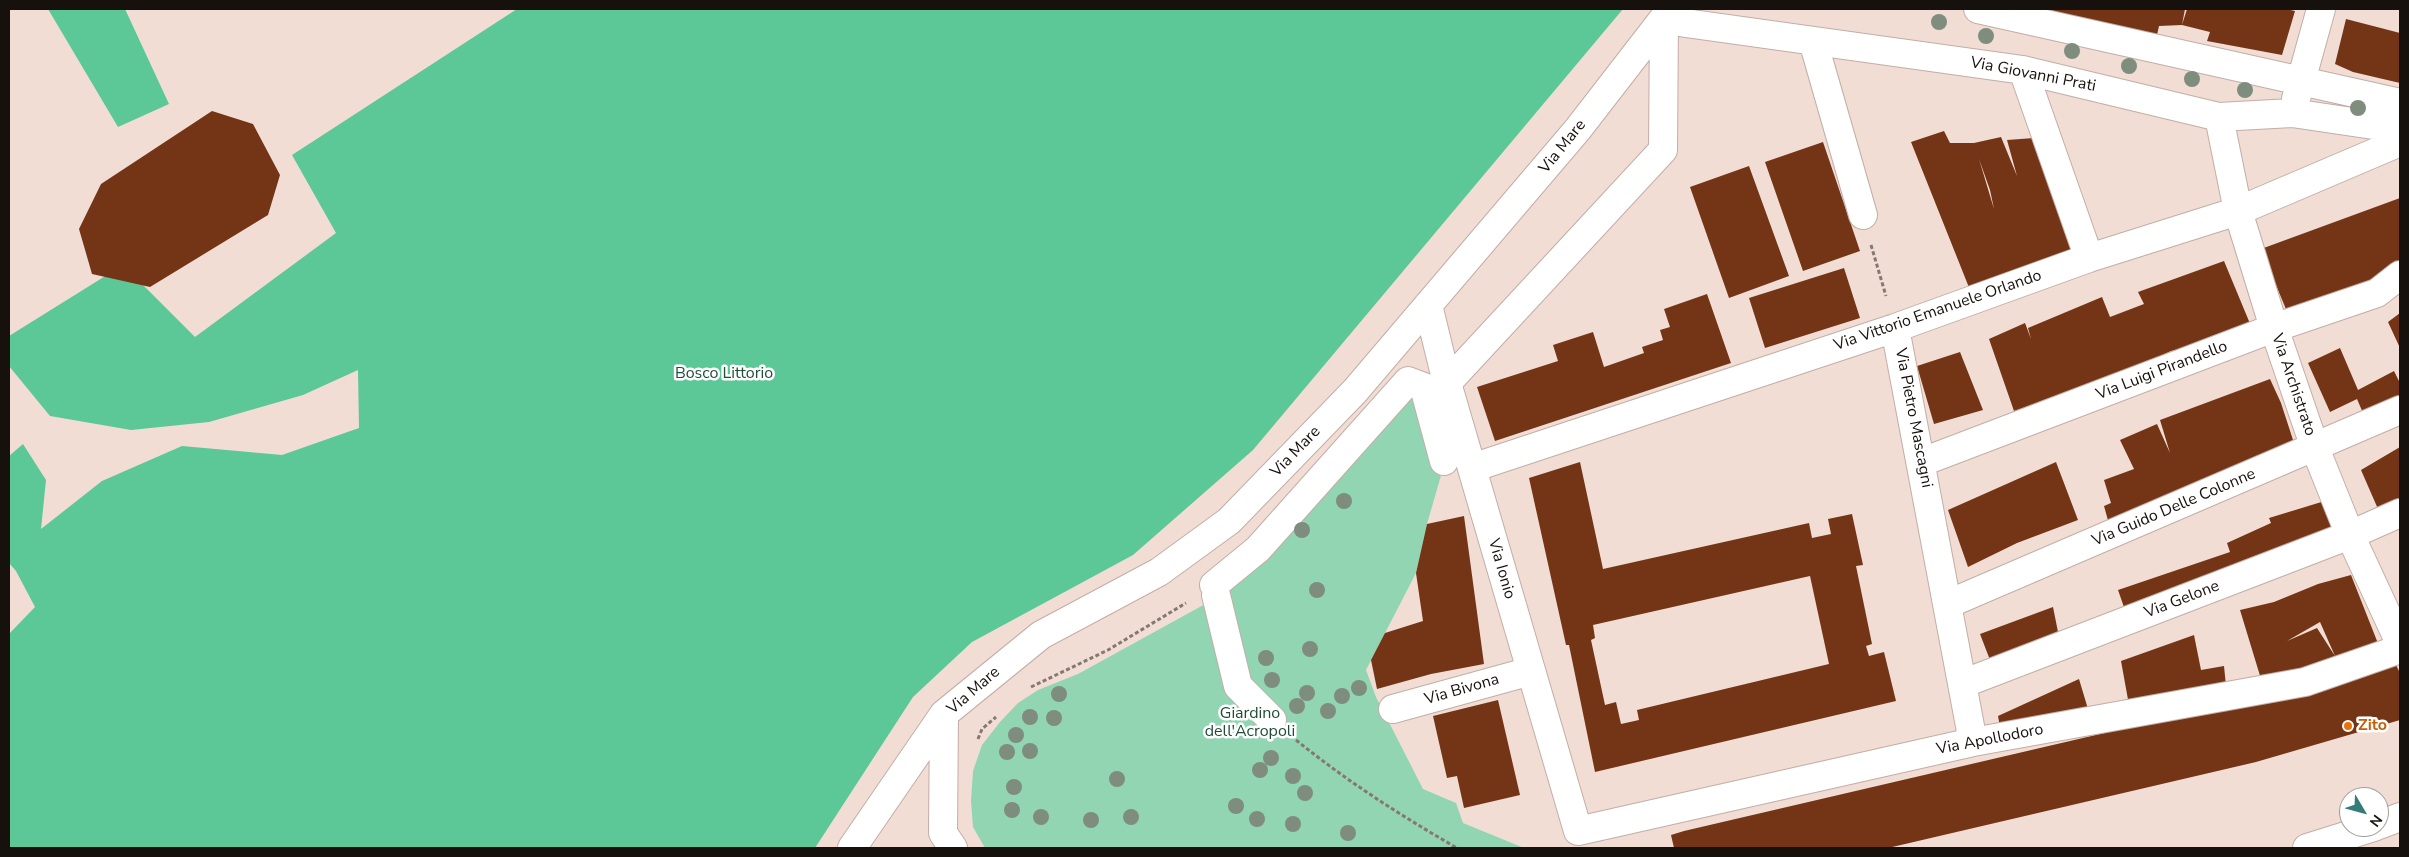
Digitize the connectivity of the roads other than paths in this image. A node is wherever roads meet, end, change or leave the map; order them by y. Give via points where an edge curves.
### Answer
1 (1978, 9) edge
2 (2321, 9) edge
3 (1667, 14) edge
4 (1761, 20) edge
5 (1813, 41) junction
6 (2023, 70) junction
7 (2301, 81) junction
8 (2400, 103) edge
9 (2292, 112) junction
10 (2219, 117) junction
11 (2400, 129) edge
12 (2400, 142) edge
13 (2238, 211) junction
14 (1863, 215) road end
15 (2089, 258) junction
16 (2400, 275) edge
17 (1428, 305) junction
18 (1895, 328) junction
19 (2274, 328) junction
20 (1447, 383) junction
21 (2400, 410) edge
22 (2315, 448) junction
23 (1444, 461) dead end
24 (1922, 462) junction
25 (1472, 468) junction
26 (2400, 513) edge
27 (2350, 535) junction
28 (1948, 604) junction
29 (2400, 643) edge
30 (2400, 649) edge
31 (1531, 671) junction
32 (1962, 684) junction
33 (1394, 709) dead end
34 (944, 714) junction
35 (1272, 720) road end
36 (1973, 742) junction
37 (1578, 831) joint
38 (2342, 837) edge
39 (852, 848) edge
40 (953, 848) edge
41 (2307, 848) edge

1 - 7 street
2 - 7 street
3 - 4 street, Via Giovanni Prati
3 - 17 street, Via Mare via 1578,129
3 - 20 street via 1663,150
4 - 5 street, Via Giovanni Prati
5 - 6 street, Via Giovanni Prati
5 - 14 street
6 - 10 street, Via Giovanni Prati
6 - 15 street
7 - 8 street
7 - 9 street
9 - 10 street, Via Giovanni Prati
9 - 11 street, Via Giovanni Prati
10 - 13 street, Via Archistrato
12 - 13 street, Via Vittorio Emanuele Orlando
13 - 15 street, Via Vittorio Emanuele Orlando
13 - 19 street, Via Archistrato
15 - 18 street, Via Vittorio Emanuele Orlando
16 - 19 street, Via Luigi Pirandello via 2377,293
17 - 20 street, Via Ionio
17 - 34 street, Via Mare via 1355,391 1229,521 1159,572 1041,635
18 - 24 street, Via Pietro Mascagni
18 - 25 street, Via Vittorio Emanuele Orlando
19 - 22 street, Via Archistrato
19 - 24 street, Via Luigi Pirandello
20 - 25 street, Via Ionio
21 - 22 street, Via Guido Delle Colonne
22 - 27 street, Via Archistrato
22 - 28 street, Via Guido Delle Colonne
23 - 35 street via 1424,387 1408,381 1258,549 1215,590 1238,686
24 - 28 street, Via Pietro Mascagni
25 - 31 street, Via Ionio
26 - 27 street, Via Gelone
27 - 29 street, Via Archistrato
27 - 32 street, Via Gelone
28 - 32 street, Via Pietro Mascagni
30 - 36 street, Via Apollodoro via 2304,682
31 - 33 street, Via Bivona
31 - 37 street, Via Ionio
32 - 36 street, Via Pietro Mascagni
34 - 39 street
34 - 40 street, Via Mare via 943,833
36 - 37 street, Via Apollodoro
38 - 41 street

